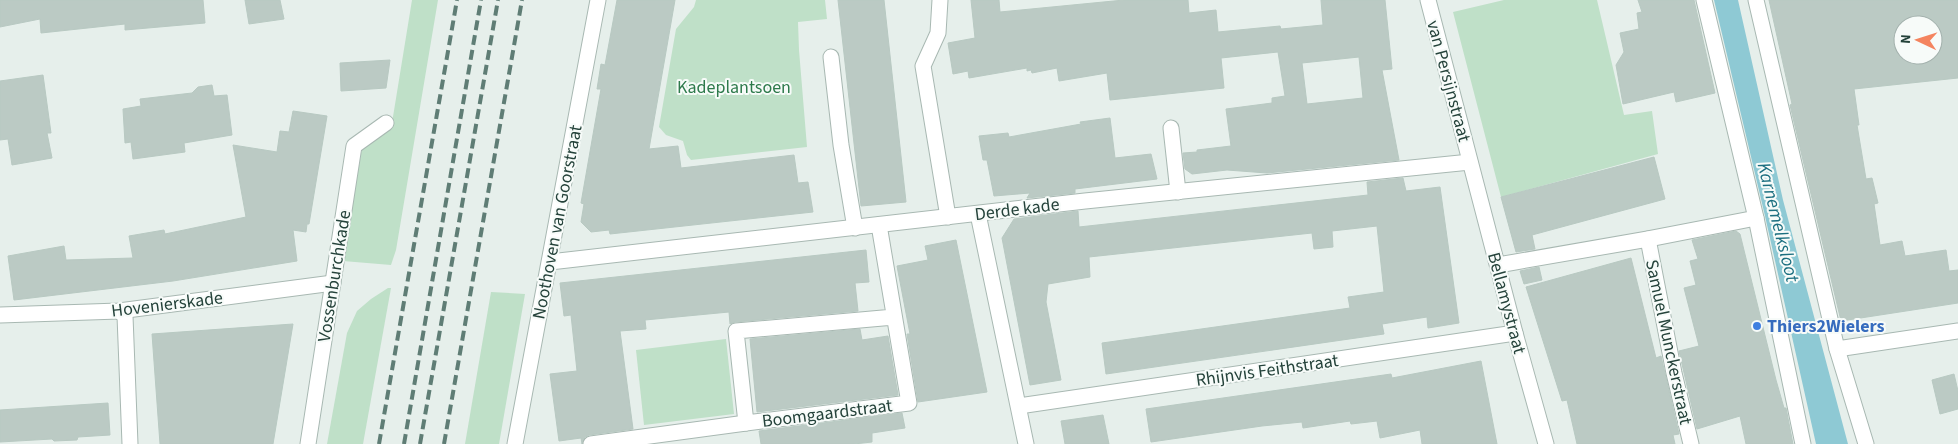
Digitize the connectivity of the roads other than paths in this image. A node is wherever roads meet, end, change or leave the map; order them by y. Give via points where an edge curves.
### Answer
1 (598, 0) edge
2 (940, 0) edge
3 (1428, 0) edge
4 (1704, 0) edge
5 (1756, 0) edge
6 (831, 57) dead end
7 (386, 123) dead end
8 (1171, 128) dead end
9 (1470, 162) junction
10 (1178, 192) junction
11 (978, 214) junction
12 (948, 217) junction
13 (1756, 218) junction
14 (879, 225) junction
15 (856, 228) junction
16 (1648, 239) junction
17 (550, 262) junction
18 (1498, 265) junction
19 (333, 283) junction
20 (119, 311) junction
21 (0, 315) edge
22 (894, 317) junction
23 (1958, 332) edge
24 (1515, 333) junction
25 (1837, 349) junction
26 (1019, 406) junction
27 (746, 423) junction
28 (130, 444) edge
29 (308, 444) edge
30 (515, 444) edge
31 (591, 444) edge
32 (1026, 444) edge
33 (1546, 444) edge
34 (1691, 444) edge
35 (1802, 444) edge
36 (1866, 444) edge

1 - 17 street, Noothoven van Goorstraat
2 - 12 street via 938,33 923,66
3 - 9 street, van Persijnstraat
4 - 13 street
5 - 25 street
6 - 15 street via 841,145
7 - 19 street, Vossenburchkade via 354,146
8 - 10 street
9 - 10 street, Derde kade
9 - 18 street, Bellamystraat
10 - 11 street, Derde kade
11 - 12 street, Derde kade
11 - 26 street
12 - 14 street, Derde kade
13 - 16 street, Samuel Munckerstraat
13 - 35 street
14 - 15 street, Derde kade
14 - 22 street, Boomgaardstraat
15 - 17 street, Derde kade
16 - 18 street, Samuel Munckerstraat
16 - 34 street, Samuel Munckerstraat
17 - 30 street, Noothoven van Goorstraat
18 - 24 street, Bellamystraat
19 - 20 street, Hovenierskade
19 - 29 street, Vossenburchkade
20 - 21 street, Hovenierskade
20 - 28 street via 125,316
22 - 27 street, Boomgaardstraat via 736,331
22 - 27 street, Boomgaardstraat via 910,403
23 - 25 street
24 - 26 street, Rhijnvis Feithstraat
24 - 33 street, Bellamystraat
25 - 36 street
26 - 32 street
27 - 31 street, Boomgaardstraat

